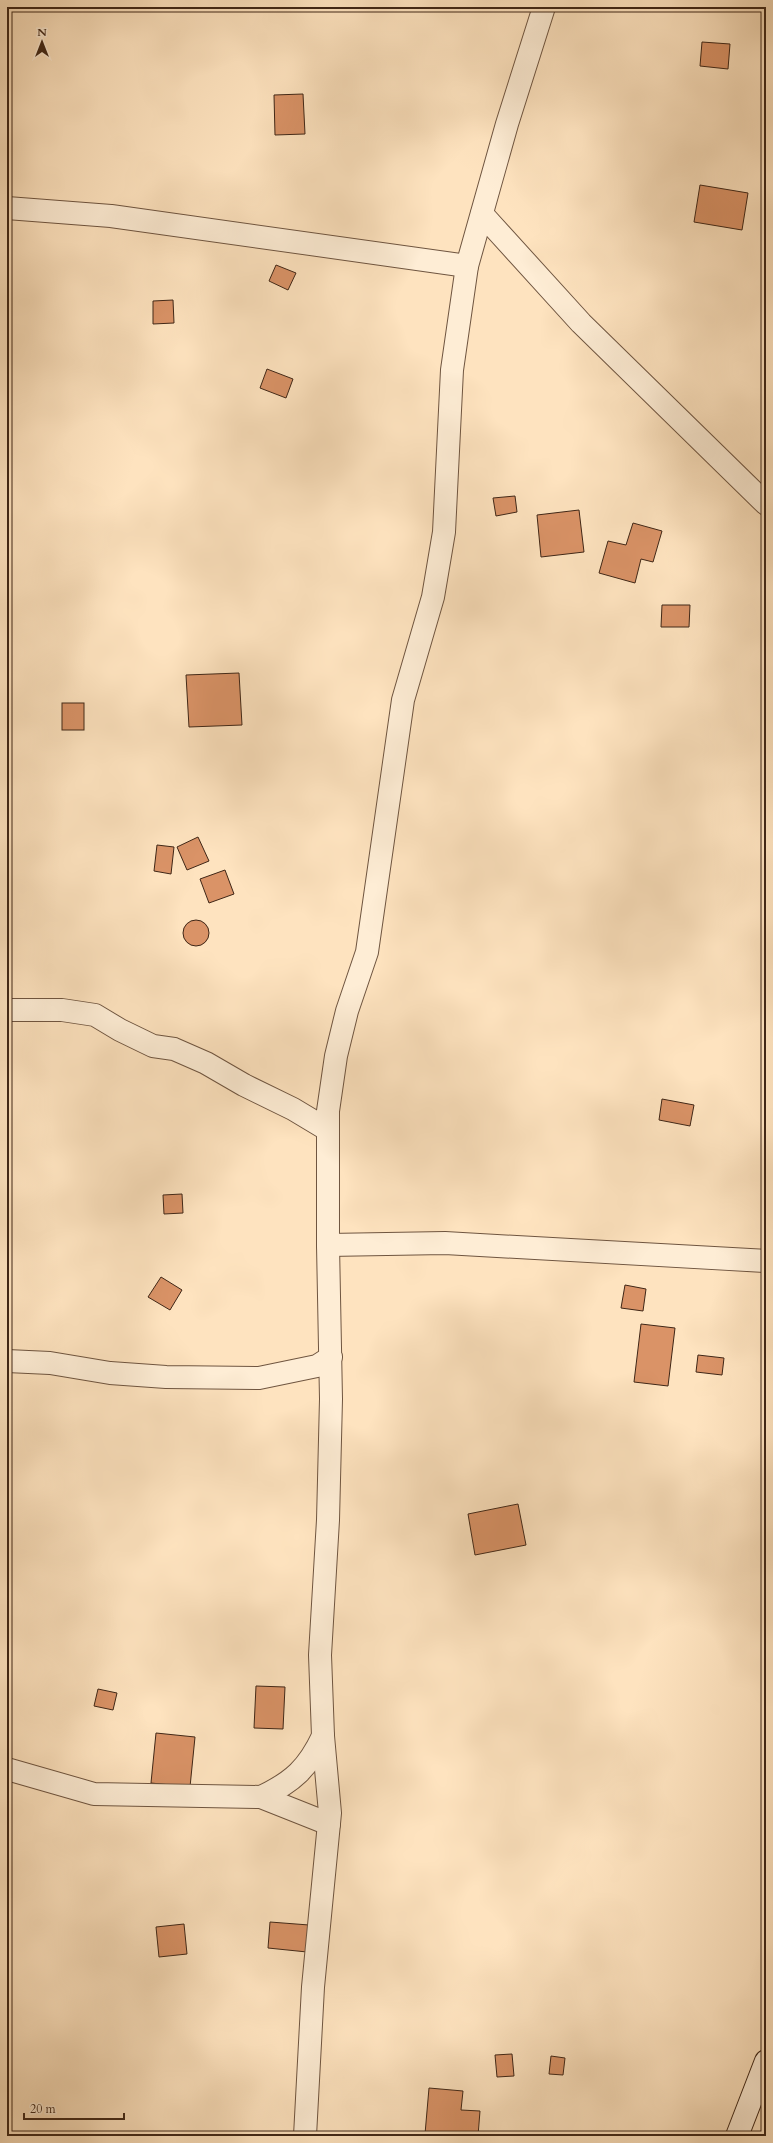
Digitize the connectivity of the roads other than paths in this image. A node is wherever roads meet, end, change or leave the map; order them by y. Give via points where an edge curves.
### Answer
1 (544, 7) edge
2 (7, 208) edge
3 (482, 214) junction
4 (466, 266) junction
5 (766, 504) edge
6 (7, 1010) edge
7 (331, 1091) junction
8 (293, 1109) junction
9 (328, 1130) junction
10 (328, 1245) junction
11 (766, 1261) edge
12 (331, 1357) junction
13 (7, 1362) edge
14 (323, 1736) junction
15 (7, 1769) edge
16 (261, 1797) junction
17 (329, 1824) junction
18 (766, 2061) edge
19 (305, 2136) edge
20 (737, 2136) edge

1 - 3 street
2 - 4 street via 112,216
3 - 4 street
3 - 5 street via 581,323
4 - 7 street via 452,370 444,532 433,597 403,700 367,952 347,1011
6 - 8 street via 62,1010 95,1014 153,1046 174,1049 206,1063
7 - 8 street
7 - 9 street
8 - 9 street
9 - 10 street
10 - 11 street via 445,1243
10 - 12 street
12 - 13 street via 317,1366 259,1378 110,1373 50,1363
12 - 14 street via 328,1520 320,1655
14 - 16 street via 305,1768 284,1786
14 - 17 street
15 - 16 street via 94,1794
16 - 17 street
17 - 19 street via 313,1987
18 - 20 street

